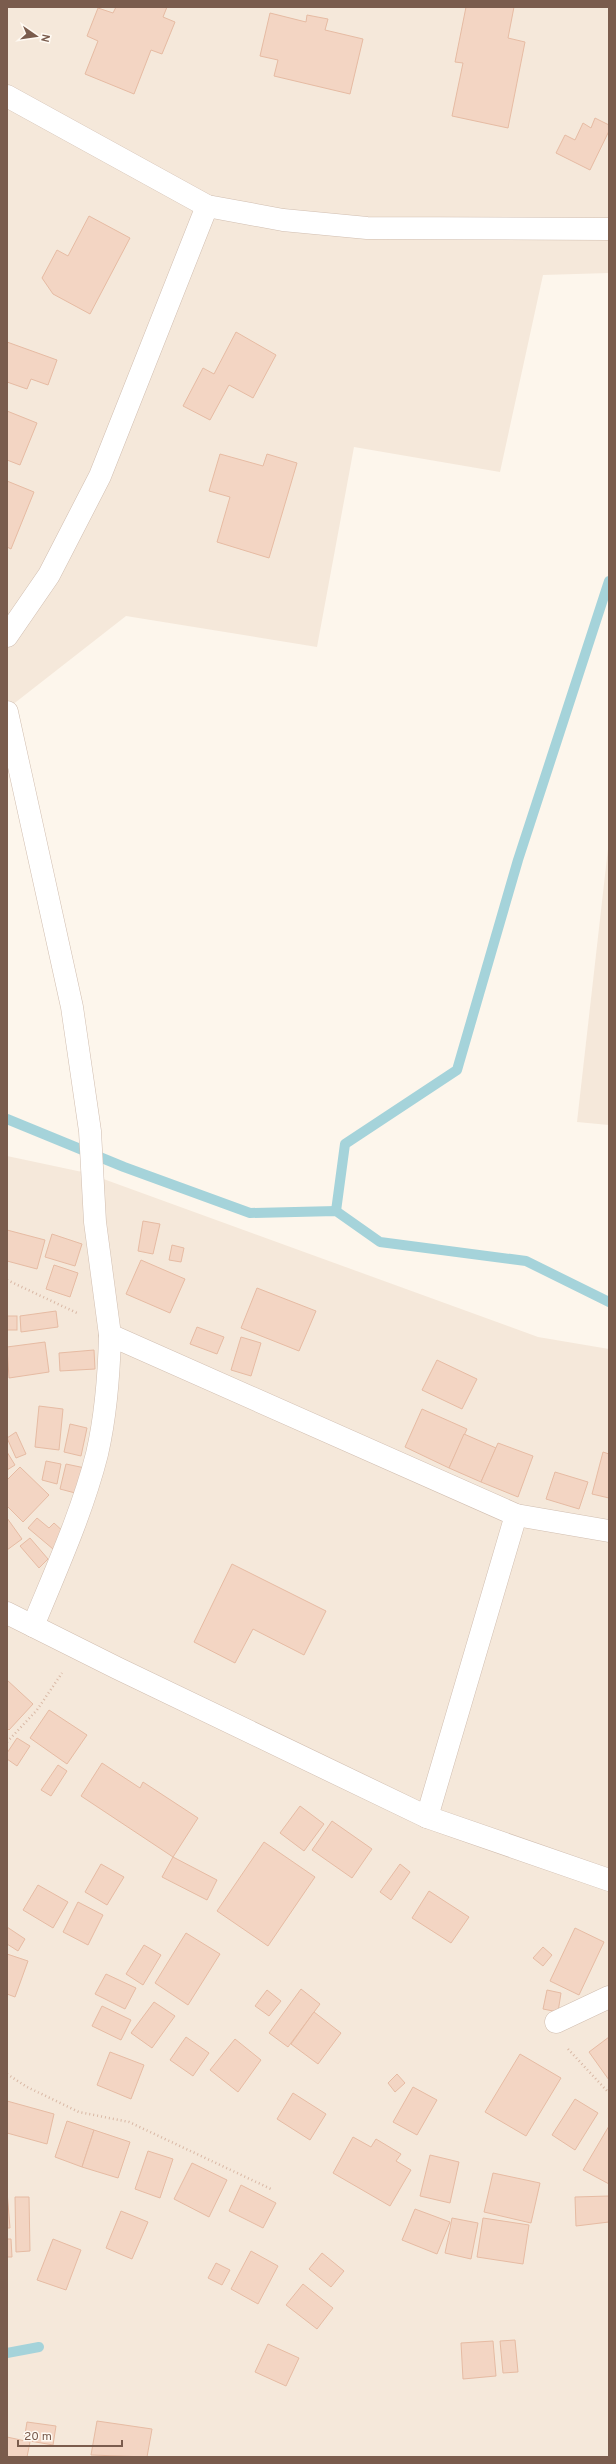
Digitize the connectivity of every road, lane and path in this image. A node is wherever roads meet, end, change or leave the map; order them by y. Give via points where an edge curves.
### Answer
1 (7, 96) edge
2 (207, 206) junction
3 (609, 229) edge
4 (7, 636) edge
5 (7, 712) edge
6 (7, 1280) edge
7 (110, 1336) junction
8 (516, 1515) junction
9 (609, 1531) edge
10 (7, 1613) edge
11 (33, 1626) junction
12 (78, 1649) junction
13 (7, 1742) edge
14 (427, 1817) junction
15 (609, 1880) edge
16 (609, 1997) edge
17 (556, 2022) joint
18 (7, 2074) edge
19 (609, 2093) edge
20 (271, 2189) dead end

1 - 2 street
2 - 3 street via 283,220 367,228
2 - 4 street via 100,476 50,575
5 - 7 street via 72,1007 90,1131 96,1229
6 - 7 path via 81,1315
7 - 8 street
7 - 11 street via 109,1379 97,1454 76,1520
8 - 9 street
8 - 14 street
10 - 11 street
11 - 12 street
12 - 13 path via 37,1710
12 - 14 street
14 - 15 street
16 - 17 street
17 - 19 path via 554,2027 557,2037
18 - 20 path via 27,2087 79,2112 129,2122

